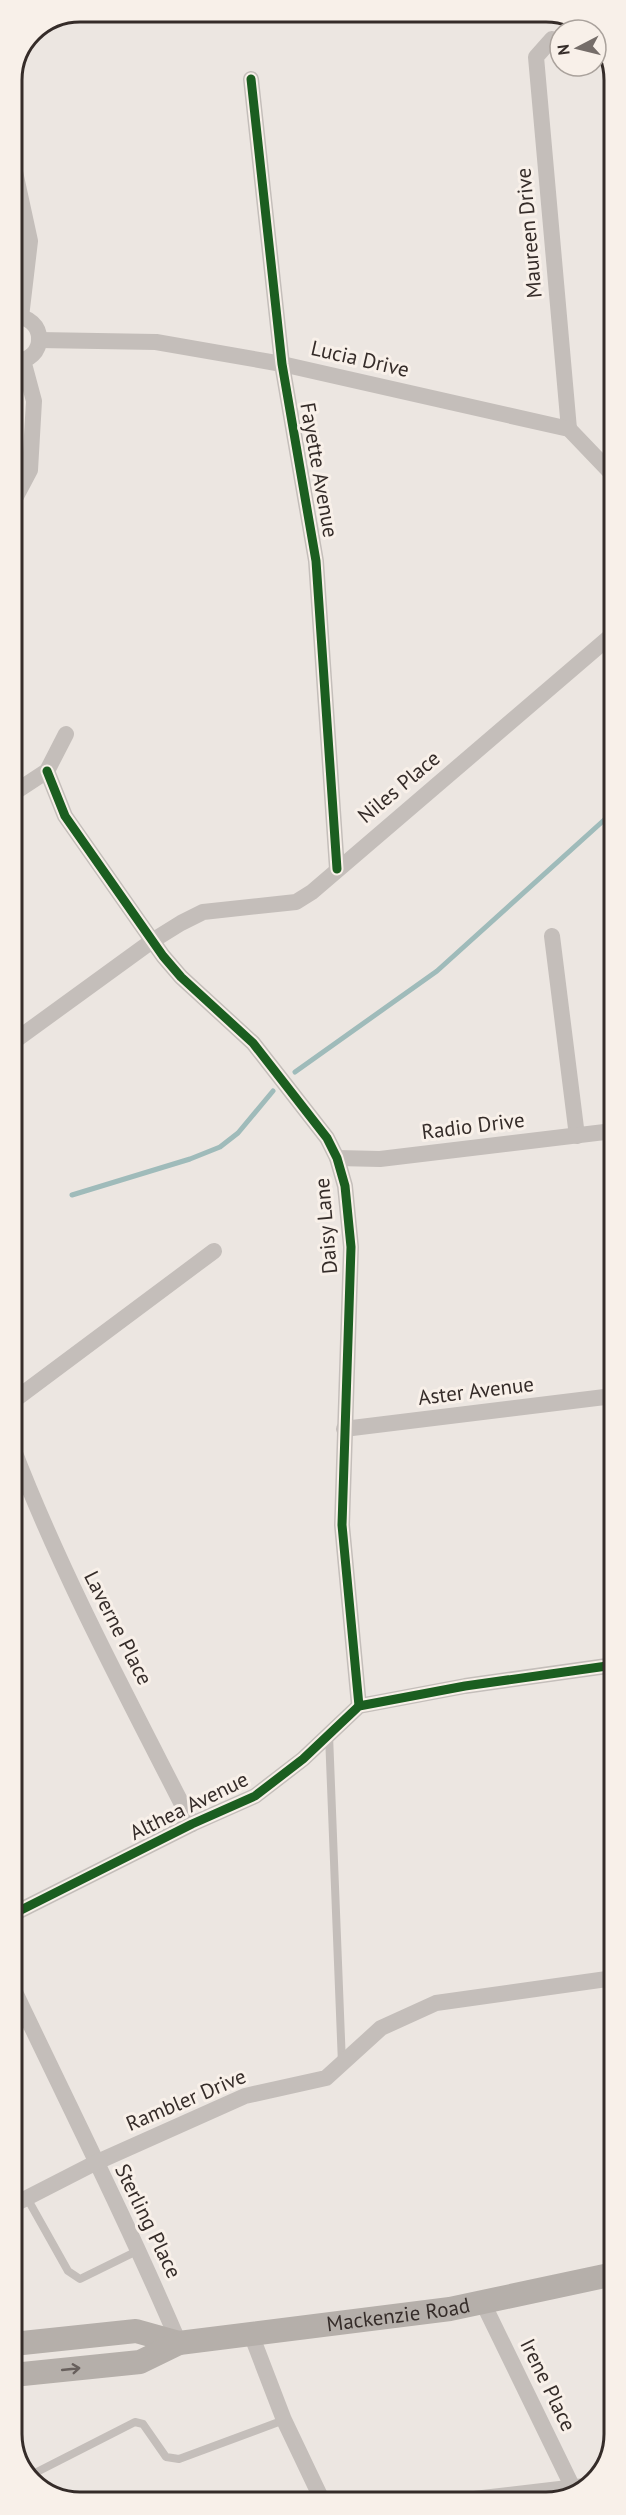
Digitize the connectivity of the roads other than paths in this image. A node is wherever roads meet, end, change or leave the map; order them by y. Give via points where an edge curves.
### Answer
1 (548, 44) edge
2 (251, 79) dead end
3 (22, 205) edge
4 (22, 285) edge
5 (22, 319) edge
6 (39, 340) junction
7 (22, 359) edge
8 (282, 364) junction
9 (22, 372) edge
10 (569, 429) junction
11 (604, 466) edge
12 (22, 485) edge
13 (604, 642) edge
14 (66, 734) dead end
15 (47, 771) junction
16 (22, 787) edge
17 (337, 868) junction
18 (552, 936) dead end
19 (152, 941) junction
20 (22, 1035) edge
21 (604, 1132) edge
22 (577, 1136) junction
23 (337, 1158) junction
24 (214, 1251) dead end
25 (22, 1394) edge
26 (604, 1397) edge
27 (344, 1429) junction
28 (22, 1472) edge
29 (604, 1666) edge
30 (359, 1706) junction
31 (329, 1734) junction
32 (192, 1824) junction
33 (22, 1909) edge
34 (604, 1979) edge
35 (22, 2007) edge
36 (342, 2064) junction
37 (95, 2163) junction
38 (22, 2200) edge
39 (22, 2204) edge
40 (140, 2250) junction
41 (604, 2276) edge
42 (483, 2302) junction
43 (251, 2334) junction
44 (22, 2343) edge
45 (179, 2343) junction
46 (22, 2374) edge
47 (284, 2420) junction
48 (36, 2472) edge
49 (577, 2483) edge
50 (566, 2488) edge
51 (318, 2492) edge
52 (535, 2492) edge

1 - 10 street, Maureen Drive via 536,57
2 - 8 street, Fayette Avenue
3 - 4 street via 30,242
5 - 6 street via 34,324
6 - 7 street via 32,356
6 - 8 street, Lucia Drive via 156,342
8 - 10 street, Lucia Drive
8 - 17 street, Fayette Avenue via 316,561
9 - 12 street via 34,401 30,470
10 - 11 street
13 - 17 street, Niles Place
14 - 15 street
15 - 16 street
15 - 19 street, Daisy Lane via 65,816
17 - 19 street, Niles Place via 296,902 203,912
18 - 22 street
19 - 20 street, Niles Place
19 - 23 street, Daisy Lane via 181,977 253,1043 327,1138
21 - 22 street, Radio Drive
22 - 23 street, Radio Drive via 380,1159
23 - 27 street, Daisy Lane via 345,1186 351,1247
24 - 25 street
26 - 27 street, Aster Avenue
27 - 30 street, Daisy Lane via 342,1525
28 - 32 street, Laverne Place via 63,1569
29 - 30 street
30 - 31 street, Althea Avenue
31 - 32 street, Althea Avenue via 255,1796
31 - 36 lane
32 - 33 street, Althea Avenue
34 - 36 street, Rambler Drive via 436,2003 381,2028
35 - 37 street, Sterling Place
36 - 37 street, Rambler Drive via 326,2078 245,2096
37 - 38 street, Rambler Drive
37 - 40 street, Sterling Place
39 - 40 lane via 68,2271 80,2279
40 - 45 street, Sterling Place
41 - 42 main road, Mackenzie Road
42 - 43 main road, Mackenzie Road via 411,2315
42 - 49 street, Irene Place
43 - 45 main road, Mackenzie Road
43 - 47 street
44 - 45 main road, Mackenzie Road via 136,2331
46 -> 45 main road, Mackenzie Road via 140,2362
47 - 48 lane via 179,2459 166,2457 143,2424 135,2422
47 - 51 street
50 - 52 street

